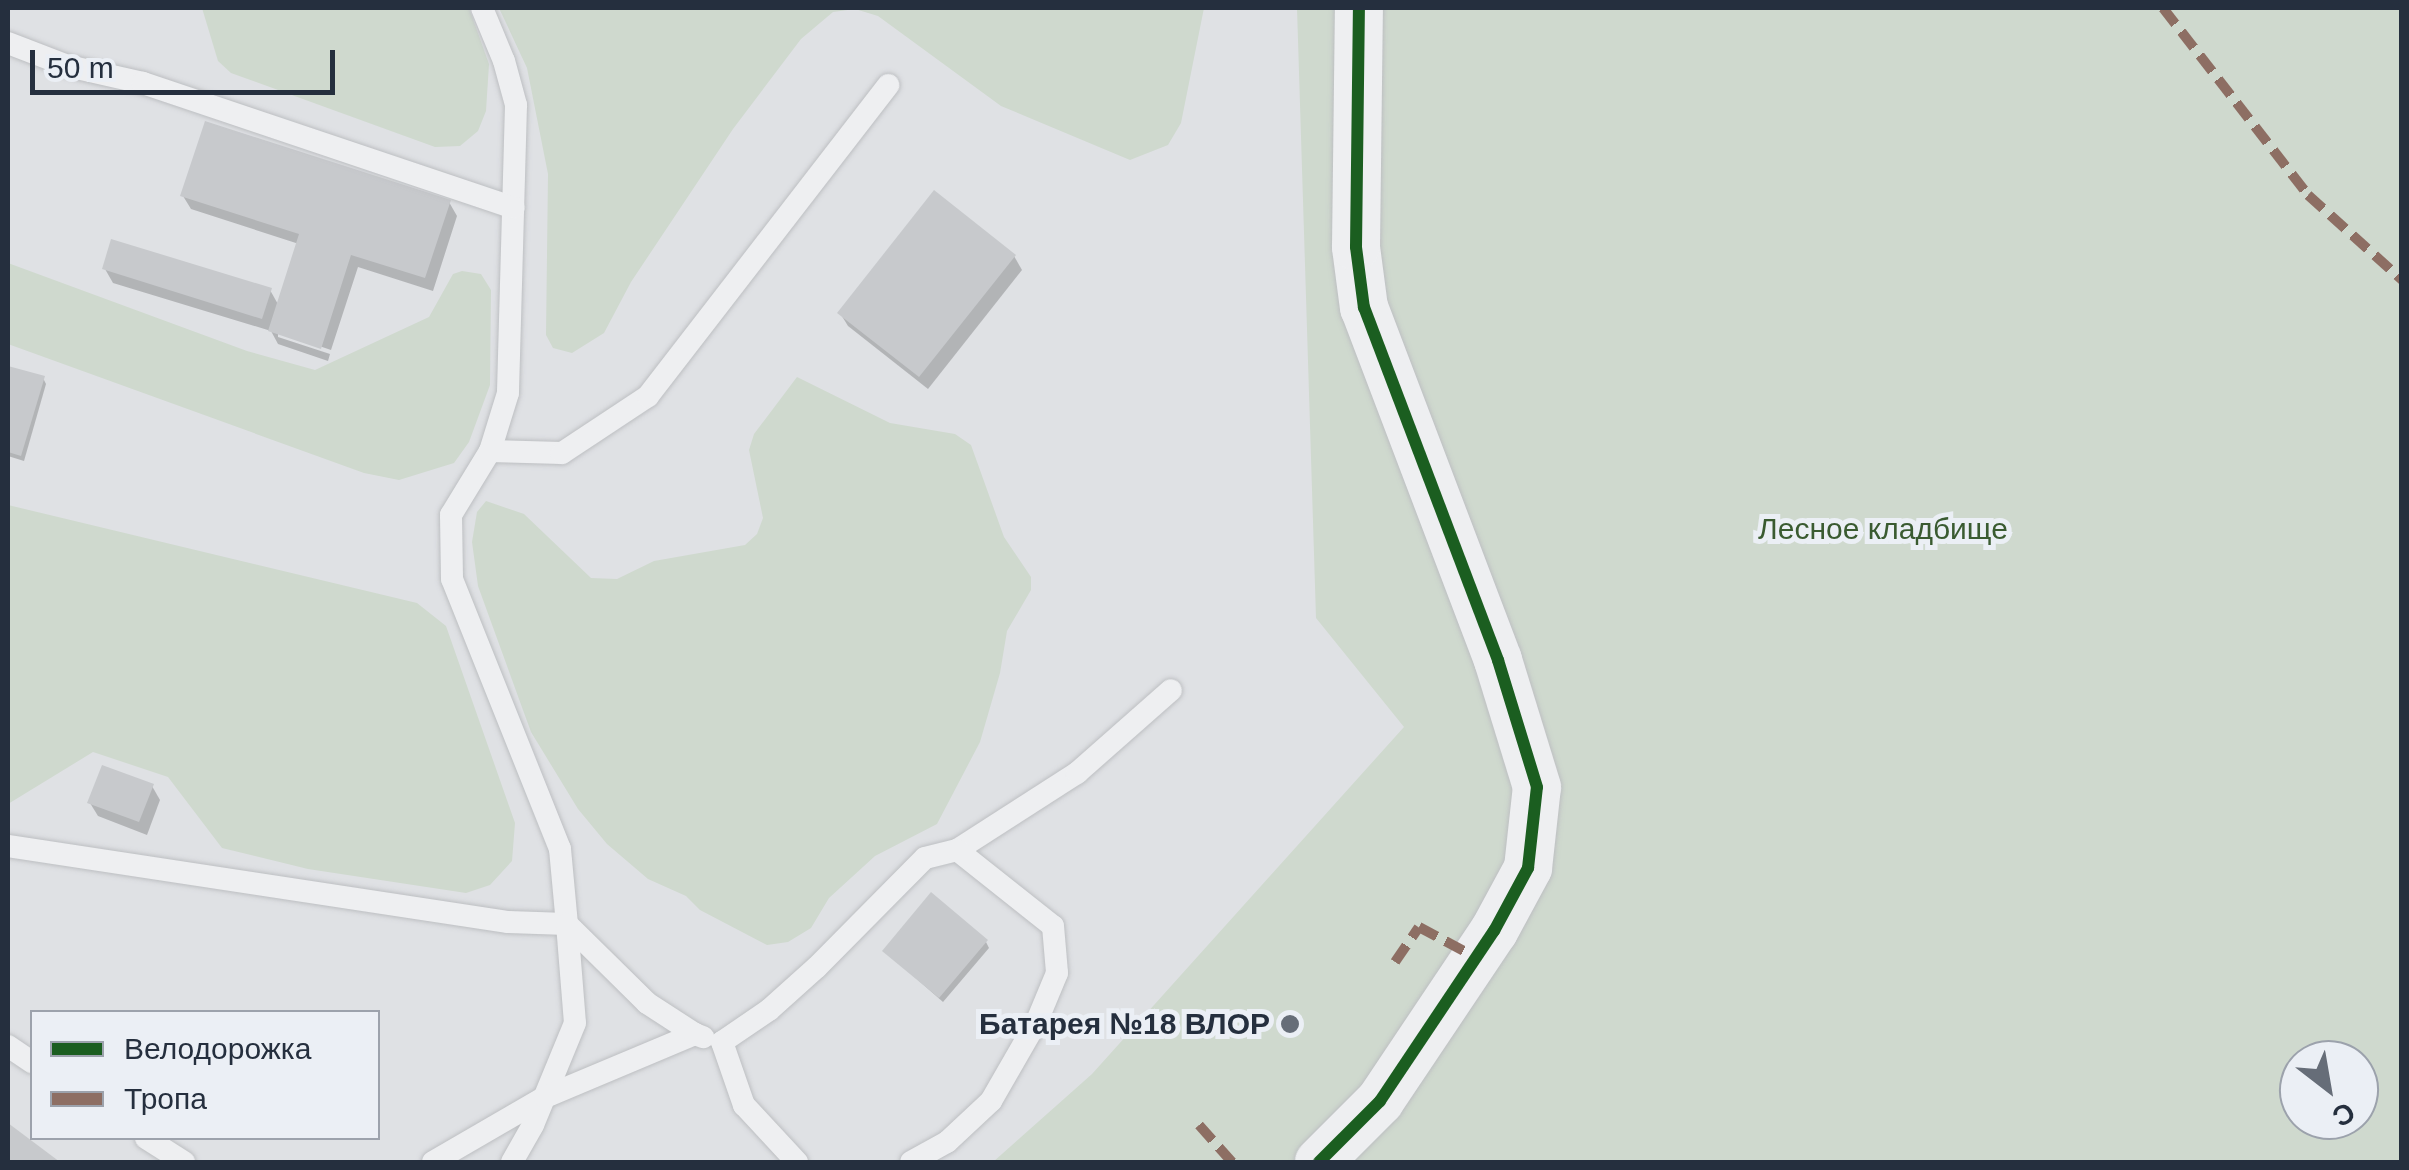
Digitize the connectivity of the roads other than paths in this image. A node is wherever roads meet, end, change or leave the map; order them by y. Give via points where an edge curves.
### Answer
1 (482, 8) edge
2 (1359, 8) edge
3 (8, 43) edge
4 (888, 85) dead end
5 (514, 208) junction
6 (490, 451) junction
7 (1171, 690) dead end
8 (8, 846) edge
9 (957, 850) junction
10 (568, 924) junction
11 (694, 1034) junction
12 (722, 1042) junction
13 (8, 1046) edge
14 (30, 1061) edge
15 (545, 1097) junction
16 (149, 1140) edge
17 (184, 1162) edge
18 (433, 1162) edge
19 (512, 1162) edge
20 (796, 1162) edge
21 (911, 1162) edge
22 (1319, 1162) edge

1 - 5 lane via 516,105
2 - 22 street via 1356,246 1364,308 1498,660 1538,787 1528,868 1494,931 1380,1101
3 - 5 lane
4 - 6 lane via 648,396 562,453
5 - 6 lane via 508,393
6 - 10 lane via 451,515 452,579 560,849
7 - 9 lane via 1077,773
8 - 10 lane via 470,916
9 - 12 lane via 925,858 793,989
9 - 21 lane via 1053,926 1057,973 991,1101 947,1142
10 - 11 lane via 647,1002
10 - 15 lane via 574,1022
11 - 12 lane
11 - 15 lane
12 - 20 lane via 744,1105
13 - 14 lane
15 - 18 lane
15 - 19 lane
16 - 17 lane

